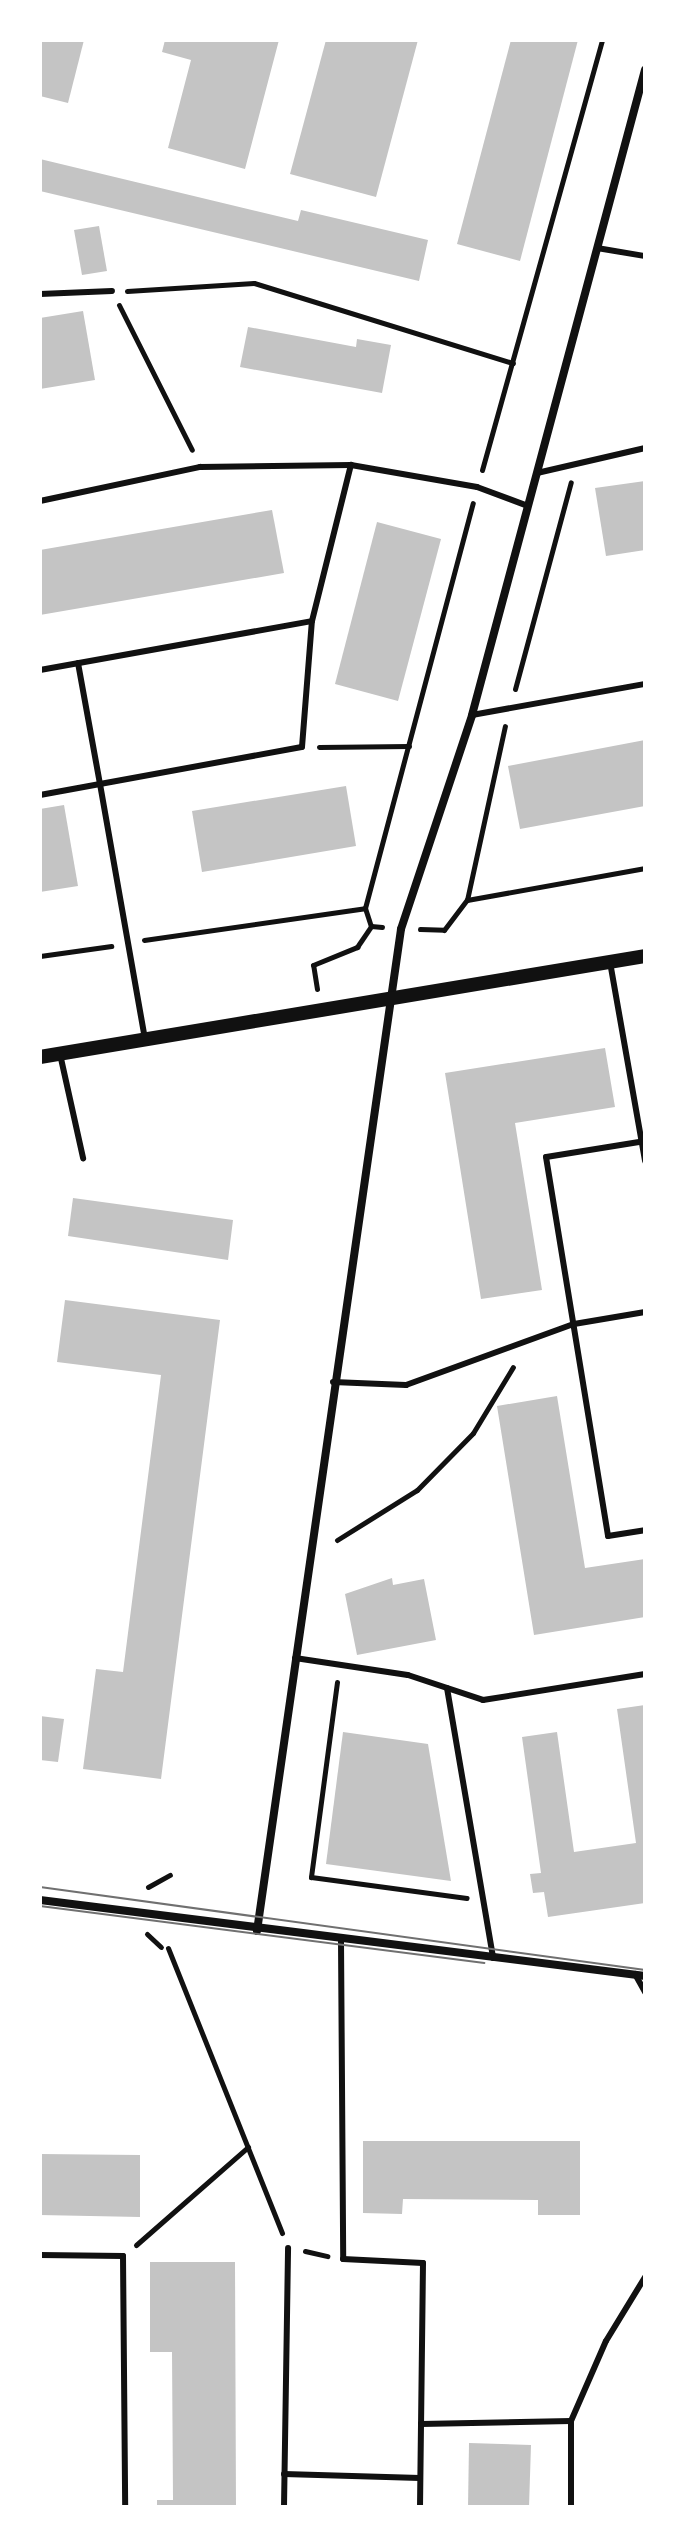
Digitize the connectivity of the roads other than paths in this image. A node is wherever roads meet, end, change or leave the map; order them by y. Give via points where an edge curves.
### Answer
1 (645, 70) edge
2 (640, 106) edge
3 (597, 248) junction
4 (645, 256) edge
5 (112, 291) road end
6 (40, 294) edge
7 (645, 448) edge
8 (351, 465) junction
9 (537, 473) junction
10 (40, 501) edge
11 (528, 506) junction
12 (312, 621) junction
13 (78, 663) junction
14 (40, 670) edge
15 (645, 684) edge
16 (472, 715) junction
17 (100, 784) junction
18 (40, 795) edge
19 (645, 956) edge
20 (610, 962) junction
21 (389, 998) junction
22 (145, 1041) junction
23 (60, 1054) junction
24 (40, 1057) edge
25 (639, 1142) junction
26 (83, 1158) dead end
27 (645, 1161) edge
28 (645, 1312) edge
29 (574, 1324) junction
30 (333, 1382) junction
31 (645, 1530) edge
32 (295, 1658) junction
33 (645, 1674) edge
34 (447, 1688) junction
35 (40, 1900) edge
36 (257, 1931) junction
37 (341, 1941) junction
38 (493, 1958) junction
39 (640, 1975) edge
40 (645, 1992) edge
41 (288, 2248) road end
42 (40, 2255) edge
43 (645, 2277) edge
44 (571, 2421) junction
45 (421, 2424) junction
46 (284, 2474) junction
47 (420, 2478) junction
48 (125, 2507) edge
49 (284, 2507) edge
50 (420, 2507) edge
51 (571, 2507) edge

1 - 2 street
2 - 3 street
3 - 4 lane
3 - 9 street
5 - 6 lane
7 - 9 lane
8 - 10 lane via 200,467
8 - 11 lane via 477,487
8 - 12 lane
9 - 11 street
11 - 16 street
12 - 13 lane
12 - 17 lane via 302,747
13 - 14 lane
13 - 17 lane
15 - 16 lane
16 - 21 street via 401,929
17 - 18 lane
17 - 22 lane
19 - 20 street
20 - 21 street
20 - 25 lane
21 - 22 street
21 - 30 street
22 - 23 street
23 - 24 street
23 - 26 lane
25 - 27 lane
25 - 29 lane via 546,1157
28 - 29 lane
29 - 30 lane via 406,1385
29 - 31 lane via 608,1536
30 - 32 street
32 - 34 lane
32 - 36 street
33 - 34 lane via 483,1700
34 - 38 lane
35 - 36 street
36 - 37 street
37 - 38 street
37 - 45 lane via 343,2259 423,2263
38 - 39 street
39 - 40 lane
41 - 46 lane
42 - 48 lane via 123,2256
43 - 44 lane via 606,2341
44 - 45 lane
44 - 51 lane
45 - 47 lane
46 - 47 lane
46 - 49 lane
47 - 50 lane

